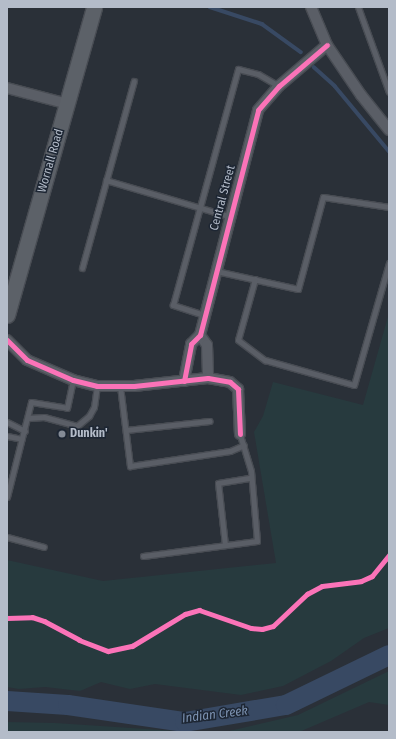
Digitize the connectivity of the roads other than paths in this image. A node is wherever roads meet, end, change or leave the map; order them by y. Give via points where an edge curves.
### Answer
1 (94, 7) edge
2 (311, 7) edge
3 (358, 7) edge
4 (327, 45) junction
5 (134, 81) dead end
6 (279, 86) junction
7 (7, 88) edge
8 (389, 92) edge
9 (68, 104) junction
10 (389, 130) edge
11 (106, 180) junction
12 (389, 207) edge
13 (200, 208) junction
14 (228, 216) junction
15 (389, 263) edge
16 (82, 268) dead end
17 (215, 270) junction
18 (255, 280) junction
19 (7, 315) edge
20 (204, 315) junction
21 (200, 335) junction
22 (7, 340) edge
23 (208, 378) junction
24 (73, 380) junction
25 (184, 381) junction
26 (97, 386) junction
27 (120, 386) junction
28 (28, 418) junction
29 (210, 421) dead end
30 (7, 422) edge
31 (126, 430) junction
32 (25, 431) junction
33 (240, 434) joint
34 (7, 436) edge
35 (22, 439) junction
36 (244, 445) junction
37 (251, 478) junction
38 (7, 497) edge
39 (7, 537) edge
40 (225, 545) junction
41 (44, 546) dead end
42 (143, 556) dead end

1 - 9 main road, Wornall Road
2 - 4 street
3 - 8 lane
4 - 6 street, Central Street
4 - 10 street
5 - 11 lane
6 - 13 lane via 258,74 238,69
6 - 14 street, Central Street via 258,110
7 - 9 street
9 - 19 main road, Wornall Road
11 - 13 lane
11 - 16 lane
12 - 18 lane via 323,197 298,290
13 - 14 lane
13 - 20 lane via 173,305
14 - 17 street, Central Street
15 - 18 lane via 354,385 265,360 238,340
17 - 18 lane
17 - 20 street, Central Street
20 - 21 street, Central Street
21 - 23 street via 207,345
21 - 25 street, Central Street via 191,344
22 - 24 street via 27,360
23 - 25 street
23 - 33 street via 230,382 238,389
24 - 26 street
24 - 28 lane via 67,408 31,402
25 - 27 street
26 - 27 street
26 - 28 lane via 94,407 89,416 77,426 44,417
27 - 31 lane
28 - 32 lane
29 - 31 lane
30 - 32 lane
31 - 36 lane via 130,466 230,451
32 - 35 lane
33 - 36 lane
34 - 35 lane
35 - 38 lane
36 - 37 lane
37 - 40 lane via 257,541
37 - 40 lane via 218,483
39 - 41 lane
40 - 42 lane

